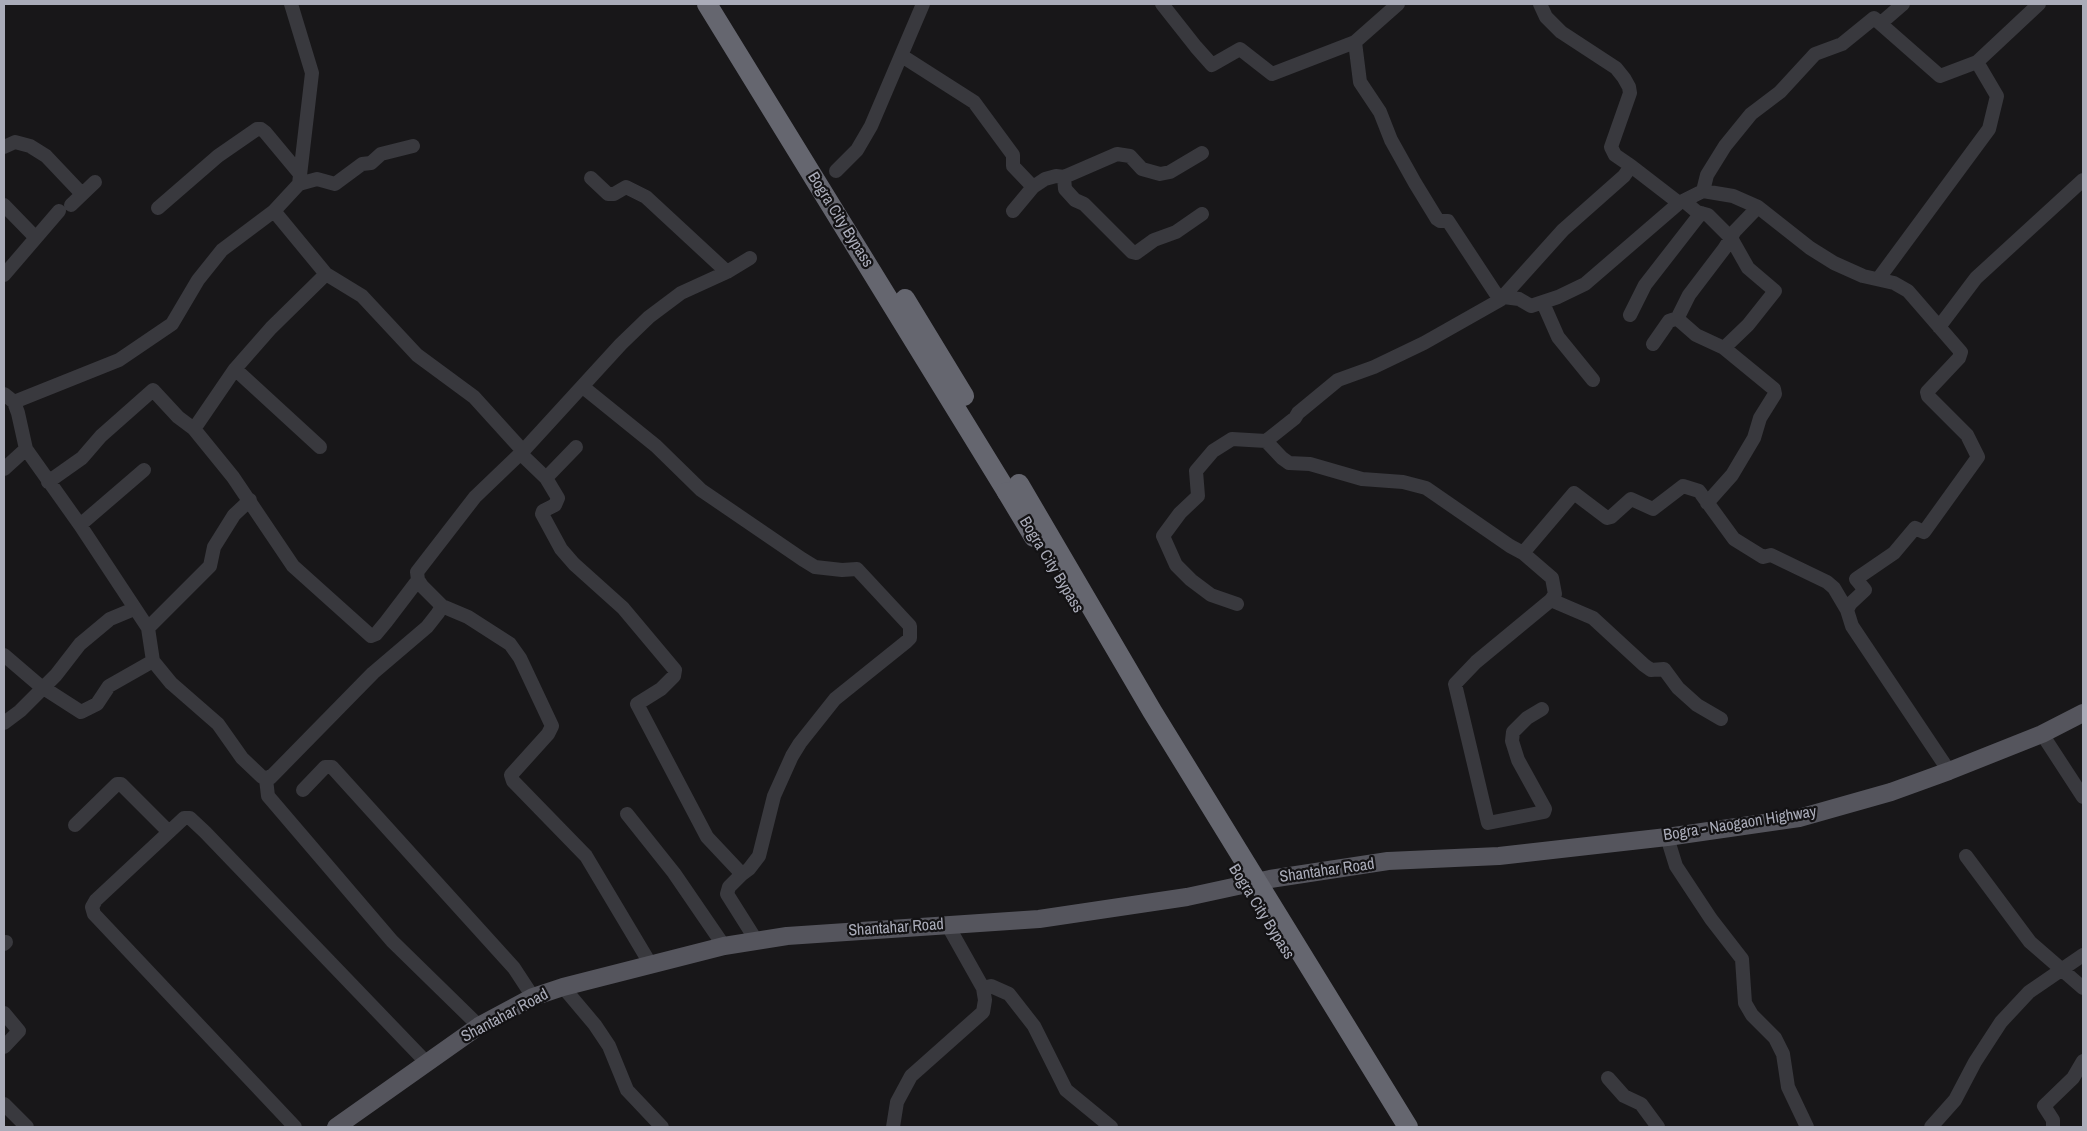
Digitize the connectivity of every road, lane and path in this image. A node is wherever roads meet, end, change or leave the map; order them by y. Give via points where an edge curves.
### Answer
1 (291, 4) edge
2 (707, 4) edge
3 (722, 4) edge
4 (923, 4) edge
5 (1162, 4) edge
6 (1398, 4) edge
7 (1540, 4) edge
8 (1903, 4) edge
9 (2039, 4) edge
10 (1881, 23) junction
11 (1355, 42) junction
12 (902, 56) junction
13 (1977, 62) junction
14 (413, 146) dead end
15 (4, 147) edge
16 (1202, 153) dead end
17 (1631, 166) junction
18 (836, 171) dead end
19 (1064, 177) junction
20 (591, 178) dead end
21 (300, 179) junction
22 (2083, 180) edge
23 (95, 182) dead end
24 (1033, 187) junction
25 (1703, 191) junction
26 (82, 194) junction
27 (1681, 202) junction
28 (4, 205) edge
29 (1758, 207) junction
30 (158, 208) dead end
31 (274, 211) junction
32 (1013, 211) dead end
33 (1701, 213) junction
34 (1202, 214) dead end
35 (35, 237) junction
36 (1731, 238) junction
37 (861, 253) junction
38 (750, 258) dead end
39 (727, 272) junction
40 (326, 274) junction
41 (4, 275) edge
42 (1879, 278) junction
43 (867, 292) dead end
44 (1502, 299) junction
45 (1543, 303) junction
46 (1630, 315) dead end
47 (1678, 318) junction
48 (1940, 327) junction
49 (1653, 344) dead end
50 (1724, 348) junction
51 (236, 369) junction
52 (1593, 380) dead end
53 (583, 387) junction
54 (9, 398) edge
55 (194, 429) junction
56 (1266, 441) junction
57 (320, 448) dead end
58 (576, 448) dead end
59 (26, 449) junction
60 (522, 452) junction
61 (4, 468) edge
62 (144, 470) dead end
63 (546, 478) junction
64 (48, 482) junction
65 (1013, 488) junction
66 (250, 500) junction
67 (1707, 503) junction
68 (80, 525) junction
69 (1523, 553) junction
70 (418, 580) junction
71 (1551, 600) junction
72 (1237, 604) dead end
73 (442, 606) junction
74 (134, 609) junction
75 (1847, 610) junction
76 (148, 628) junction
77 (4, 654) edge
78 (153, 661) junction
79 (43, 688) junction
80 (1542, 709) dead end
81 (2083, 714) edge
82 (1721, 719) dead end
83 (4, 723) edge
84 (2042, 734) junction
85 (1949, 771) junction
86 (266, 779) junction
87 (303, 790) dead end
88 (2083, 797) edge
89 (627, 814) dead end
90 (75, 826) dead end
91 (168, 831) junction
92 (1667, 837) junction
93 (1499, 856) joint
94 (1966, 856) dead end
95 (741, 875) junction
96 (947, 924) junction
97 (756, 940) junction
98 (724, 946) junction
99 (2083, 955) edge
100 (651, 965) junction
101 (2062, 969) junction
102 (563, 987) junction
103 (983, 988) junction
104 (2083, 988) edge
105 (533, 997) junction
106 (4, 1013) edge
107 (479, 1026) junction
108 (4, 1047) edge
109 (2083, 1061) edge
110 (426, 1062) junction
111 (1608, 1078) dead end
112 (4, 1104) edge
113 (27, 1127) edge
114 (295, 1127) edge
115 (336, 1127) edge
116 (662, 1127) edge
117 (893, 1127) edge
118 (1111, 1127) edge
119 (1395, 1127) edge
120 (1408, 1127) edge
121 (1658, 1127) edge
122 (1807, 1127) edge
123 (1931, 1127) edge
124 (2053, 1127) edge

1 - 21 street via 312,73
2 - 37 highway, Bogra City Bypass
3 - 65 highway, Bogra City Bypass
4 - 12 street
5 - 11 street via 1212,65 1240,49 1272,74
6 - 11 street
7 - 17 street via 1546,18 1561,32 1616,68 1624,78 1630,94 1611,147 1615,155
8 - 10 street
9 - 13 street
10 - 13 street via 1940,76
10 - 25 street via 1874,18 1842,44 1815,54 1780,92 1751,114 1725,146 1708,175
11 - 44 street via 1360,82 1380,112 1391,140 1415,183 1437,219 1448,221
12 - 18 street via 857,150
12 - 24 street via 974,102 1013,155 1013,166
13 - 42 street via 1997,96 1989,128
14 - 21 street via 381,154 335,184
15 - 26 street via 15,142 30,146 46,156
16 - 19 street via 1170,172 1160,174 1142,169 1130,156 1117,154
17 - 27 street
17 - 44 street via 1624,176 1562,230
19 - 24 street via 1045,179
19 - 34 street via 1066,189 1132,252 1136,253 1154,240 1176,232
20 - 39 street via 608,194 626,187 646,197
21 - 30 street via 261,128 218,156
21 - 31 street
22 - 48 street via 1976,278
23 - 26 street
24 - 32 street
25 - 27 street
25 - 29 street via 1733,196
26 - 35 street
27 - 33 street
27 - 45 street via 1585,284
28 - 35 street
29 - 36 street
29 - 42 street via 1834,263 1863,276
31 - 40 street
31 - 54 street via 222,250 198,280 172,324 119,360
33 - 36 street via 1708,214
33 - 46 street via 1645,285
35 - 41 street
36 - 47 street via 1689,295
36 - 50 street via 1748,268 1775,291 1748,325
37 - 43 highway
37 - 65 highway, Bogra City Bypass
38 - 39 street
39 - 53 street via 681,293 649,317
40 - 51 street via 271,328
40 - 60 street via 362,296 417,354 474,397
42 - 48 street via 1908,290
44 - 45 street via 1519,299 1531,306
44 - 56 street via 1424,343 1338,380
45 - 52 street via 1558,337
47 - 49 street via 1670,321
47 - 50 street via 1696,335
48 - 75 street via 1961,352 1927,392 1928,396 1967,435 1978,457 1924,532 1915,528 1894,553 1856,579 1864,590
50 - 67 street via 1774,389 1775,394 1732,475
51 - 55 street
51 - 57 street
53 - 60 street
53 - 95 street via 656,446 701,490 802,559 816,566 857,569 910,626 910,638 835,699 800,743 774,796 759,856
54 - 59 street via 23,428
55 - 64 street via 152,390 101,436 82,458
55 - 66 street
56 - 69 street via 1289,463 1310,464 1362,479 1403,482 1426,488
56 - 72 street via 1232,439 1213,451 1196,471 1198,496 1163,536 1176,565 1191,580 1211,595
58 - 63 street
59 - 61 street
59 - 64 street
60 - 63 street
60 - 70 street via 475,497 417,572
62 - 68 street
63 - 95 street via 558,498 555,505 542,514 561,549 623,608 675,670 674,676 661,689 637,704 707,838
64 - 68 street
65 - 119 highway, Bogra City Bypass, bridge via 1201,816
65 - 120 highway, Bogra City Bypass, bridge
66 - 70 street via 294,566 371,636 376,634
66 - 76 street via 234,515 214,547 210,566
67 - 69 street via 1699,491 1683,486 1653,509 1631,499 1607,518 1574,493
67 - 75 street via 1734,539 1764,557 1771,555 1827,582
68 - 74 street
69 - 71 street via 1552,578 1555,594
70 - 73 street
71 - 80 street via 1476,662 1455,684 1488,822 1544,812 1518,760 1512,740 1513,732
71 - 82 street via 1593,618 1644,665 1651,670 1664,669 1678,688 1697,705
73 - 86 street via 426,627 373,674 275,775
73 - 100 street via 468,617 510,644 520,658 552,726 511,775 513,781 586,856
74 - 76 street
74 - 79 street via 110,619 80,644
75 - 85 street via 1852,626
76 - 78 street
77 - 79 street
78 - 79 street via 109,686 98,704 81,712
78 - 86 street via 171,683 218,724 242,758
79 - 83 street
81 - 84 main road, Bogra - Naogaon Highway
84 - 85 main road, Bogra - Naogaon Highway
84 - 88 street
85 - 92 main road, Bogra - Naogaon Highway via 1891,792 1799,818
86 - 107 street via 268,796 392,941
87 - 105 street via 326,767 332,767 514,968
89 - 98 street via 674,873
90 - 91 street via 117,784 121,784
91 - 110 street via 184,818 190,818
91 - 114 street via 96,900 92,907 94,914
92 - 93 main road, Bogra - Naogaon Highway
92 - 122 street via 1676,866 1742,959 1745,1003 1784,1054 1788,1087
93 - 96 main road, Shantahar Road via 1388,862 1039,918
94 - 101 street via 2030,942
95 - 97 street via 729,887 727,894
96 - 97 main road, Shantahar Road
96 - 103 street
97 - 98 main road, Shantahar Road
98 - 100 main road, Shantahar Road
99 - 101 street
100 - 102 main road, Shantahar Road
101 - 104 street
101 - 123 street via 2029,992 2001,1022 1955,1100
102 - 105 main road, Shantahar Road
102 - 116 street via 609,1046 627,1090
103 - 117 street via 983,1012 911,1076 897,1102
103 - 118 street via 991,986 1009,994 1034,1026 1066,1090
105 - 107 main road, Shantahar Road
106 - 108 street via 19,1031
107 - 110 main road, Shantahar Road
109 - 124 street via 2073,1078 2044,1106 2053,1120
110 - 115 main road, Shantahar Road
111 - 121 street via 1624,1096 1641,1104
112 - 113 street

